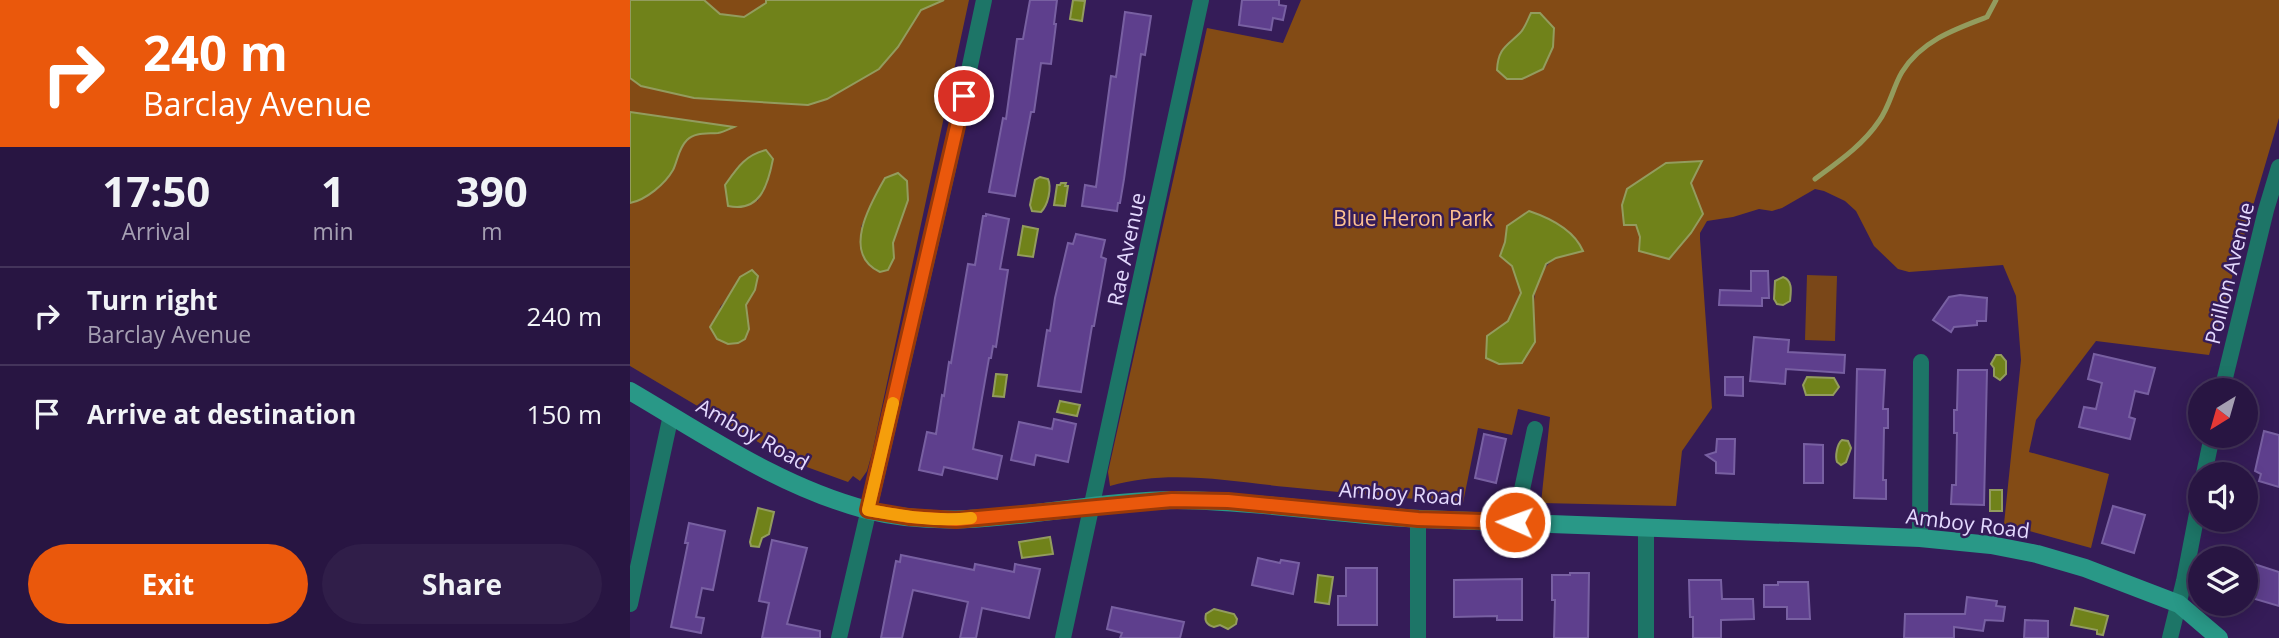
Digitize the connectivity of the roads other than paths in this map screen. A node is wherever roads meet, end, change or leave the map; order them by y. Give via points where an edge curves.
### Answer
1 (984, 0) edge
2 (1201, 0) edge
3 (2279, 167) edge
4 (1921, 362) dead end
5 (2225, 378) edge
6 (630, 391) edge
7 (671, 415) junction
8 (1535, 429) dead end
9 (1092, 507) junction
10 (868, 510) junction
11 (1418, 519) junction
12 (1515, 522) junction
13 (1646, 527) junction
14 (2193, 532) edge
15 (1920, 538) junction
16 (630, 604) edge
17 (2179, 604) junction
18 (839, 638) edge
19 (1063, 638) edge
20 (1418, 638) edge
21 (1646, 638) edge
22 (2170, 638) edge
23 (2218, 638) edge

1 - 10 street
2 - 9 street, Rae Avenue
3 - 5 street, Poillon Avenue
4 - 15 street
6 - 7 main road, Amboy Road
7 - 10 main road, Amboy Road via 766,472
7 - 16 street
8 - 12 street
9 - 10 main road, Amboy Road via 956,520
9 - 11 main road, Amboy Road via 1228,501
9 - 19 street, Rae Avenue
10 - 18 street
11 - 12 main road, Amboy Road
11 - 20 street
12 - 13 main road, Amboy Road
13 - 15 main road, Amboy Road
13 - 21 street
14 - 17 street
15 - 17 main road, Amboy Road via 2037,554
17 - 22 street
17 - 23 main road, Amboy Road

